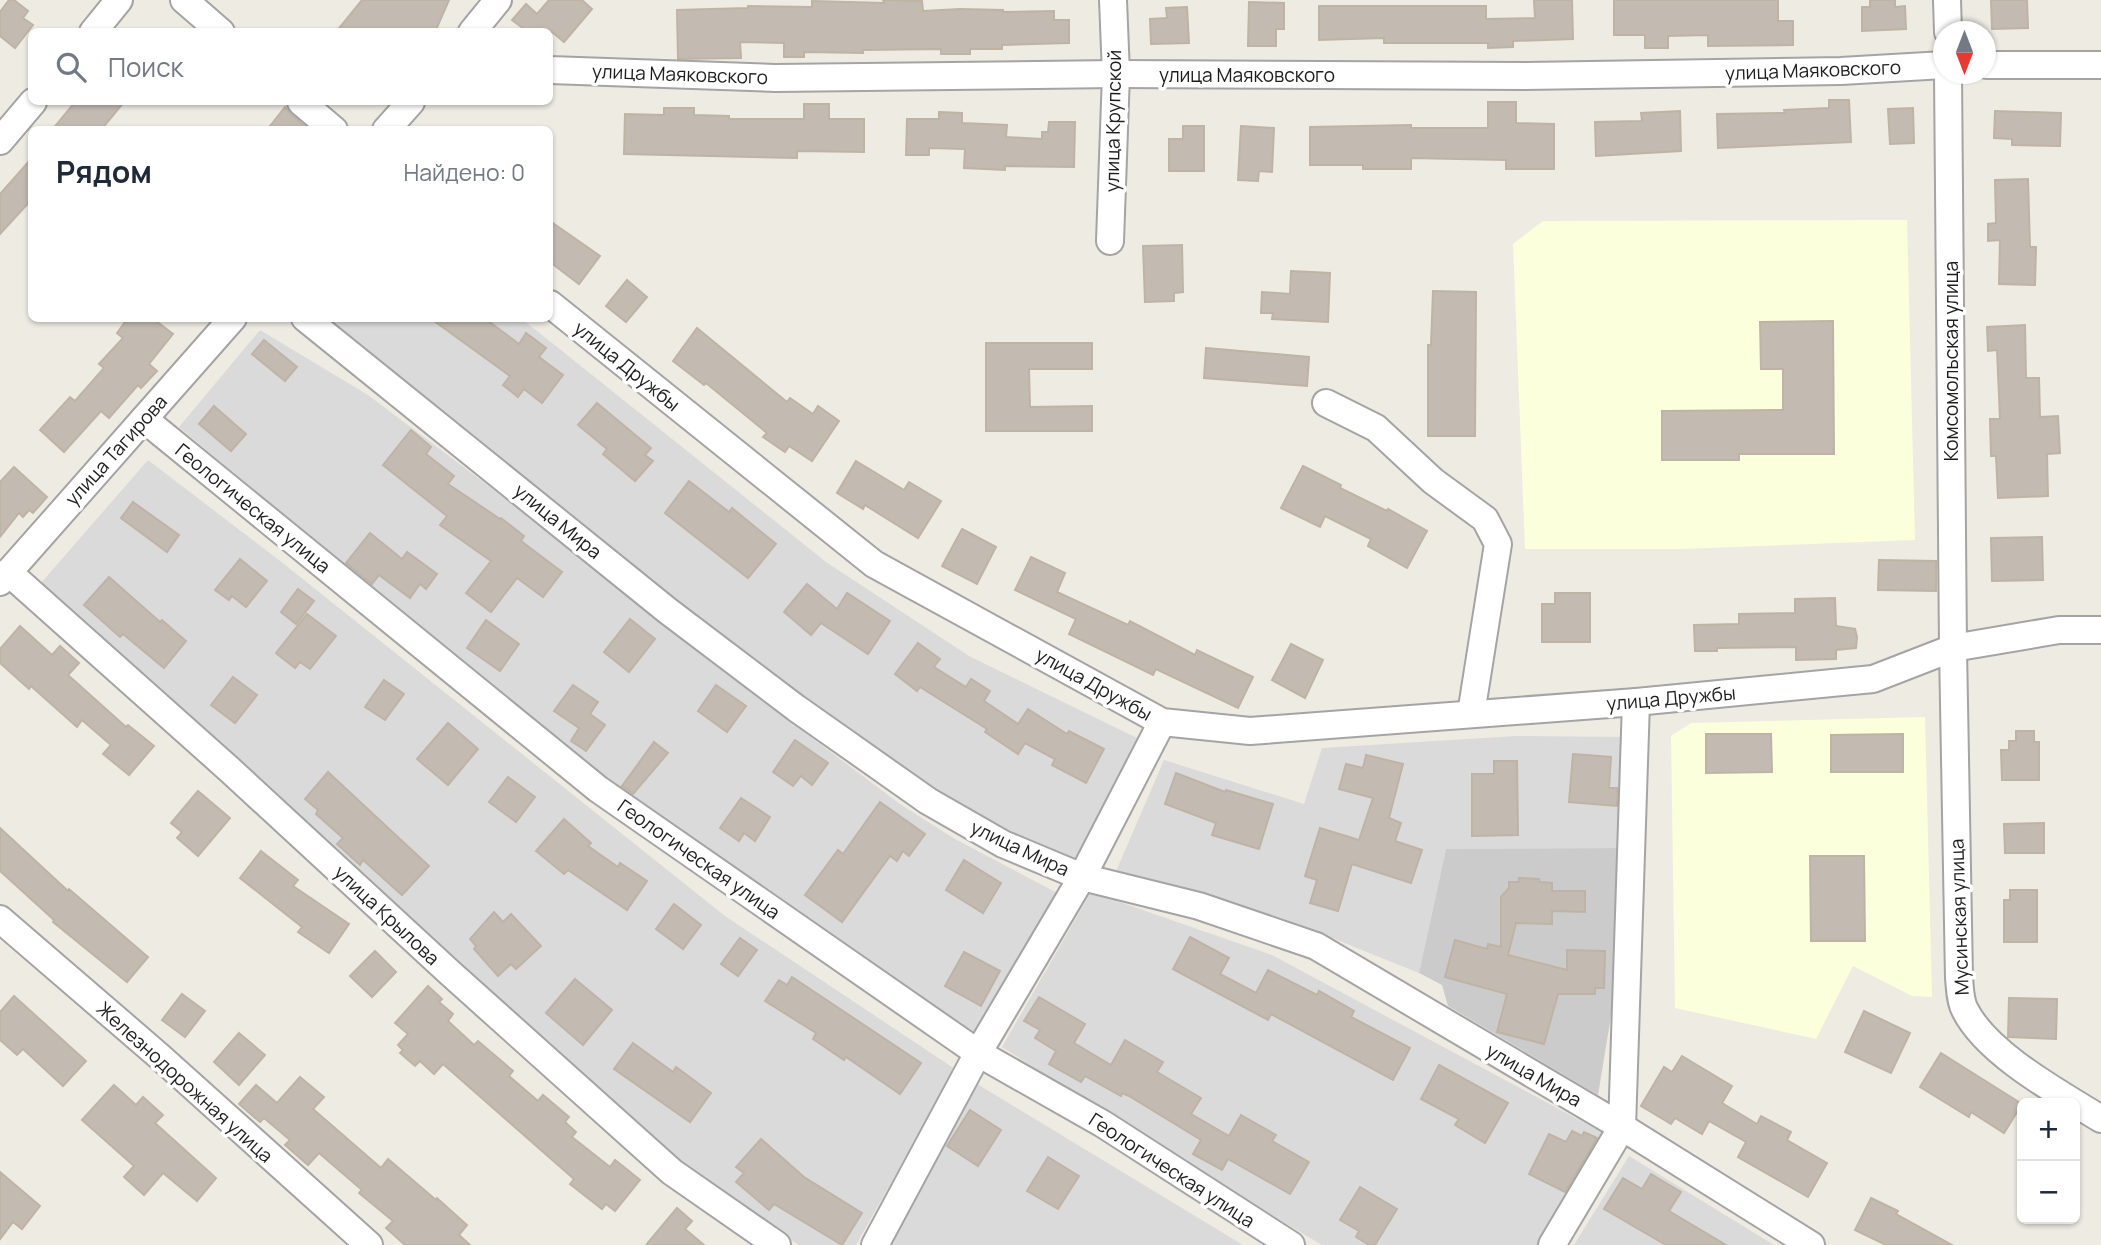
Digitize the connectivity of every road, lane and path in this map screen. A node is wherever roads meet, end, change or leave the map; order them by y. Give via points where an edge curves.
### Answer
1 (119, 0) edge
2 (184, 0) edge
3 (498, 0) edge
4 (1113, 0) edge
5 (1947, 0) edge
6 (1948, 21) edge
7 (96, 28) edge
8 (216, 28) edge
9 (475, 28) edge
10 (1996, 65) edge
11 (2101, 65) edge
12 (1933, 66) edge
13 (553, 70) edge
14 (1116, 74) junction
15 (1948, 84) edge
16 (30, 105) edge
17 (305, 105) edge
18 (408, 105) edge
19 (329, 126) edge
20 (390, 126) edge
21 (0, 141) edge
22 (1110, 241) dead end
23 (553, 306) edge
24 (229, 322) edge
25 (310, 322) edge
26 (1326, 403) dead end
27 (144, 419) junction
28 (4, 577) edge
29 (2101, 630) edge
30 (1953, 648) junction
31 (1636, 702) junction
32 (1471, 714) junction
33 (1162, 722) junction
34 (1082, 877) junction
35 (0, 919) edge
36 (978, 1053) junction
37 (2101, 1119) edge
38 (1622, 1127) junction
39 (369, 1245) edge
40 (778, 1245) edge
41 (875, 1245) edge
42 (1291, 1245) edge
43 (1552, 1245) edge
44 (1811, 1245) edge

1 - 7 street
2 - 8 street
3 - 9 street
4 - 14 street, улица Крупской
5 - 6 street
10 - 11 street
12 - 14 street, улица Маяковского via 1526,76
13 - 14 street, улица Маяковского via 775,78
14 - 22 street, улица Крупской
15 - 30 street, Комсомольская улица
16 - 21 street
17 - 19 street
18 - 20 street
23 - 33 street, улица Дружбы via 874,564
24 - 27 street, улица Тагирова
25 - 34 street, улица Мира via 668,611 796,708 928,801 1003,844
26 - 32 street via 1376,428 1433,481 1485,519 1498,544
27 - 28 street, улица Тагирова
27 - 36 street, Геологическая улица via 598,789
28 - 40 street, улица Крылова via 230,770 672,1171
29 - 30 street, улица Дружбы via 2059,631
30 - 31 street, улица Дружбы via 1873,679
30 - 37 street, Мусинская улица via 1959,978 1964,1008 1978,1031 2028,1074
31 - 32 street, улица Дружбы
31 - 38 street
32 - 33 street, улица Дружбы via 1250,730
33 - 34 street
34 - 36 street
34 - 38 street, улица Мира via 1199,906 1316,946
35 - 39 street, Железнодорожная улица
36 - 41 street
36 - 42 street, Геологическая улица via 1103,1124
38 - 43 street
38 - 44 street, улица Мира

